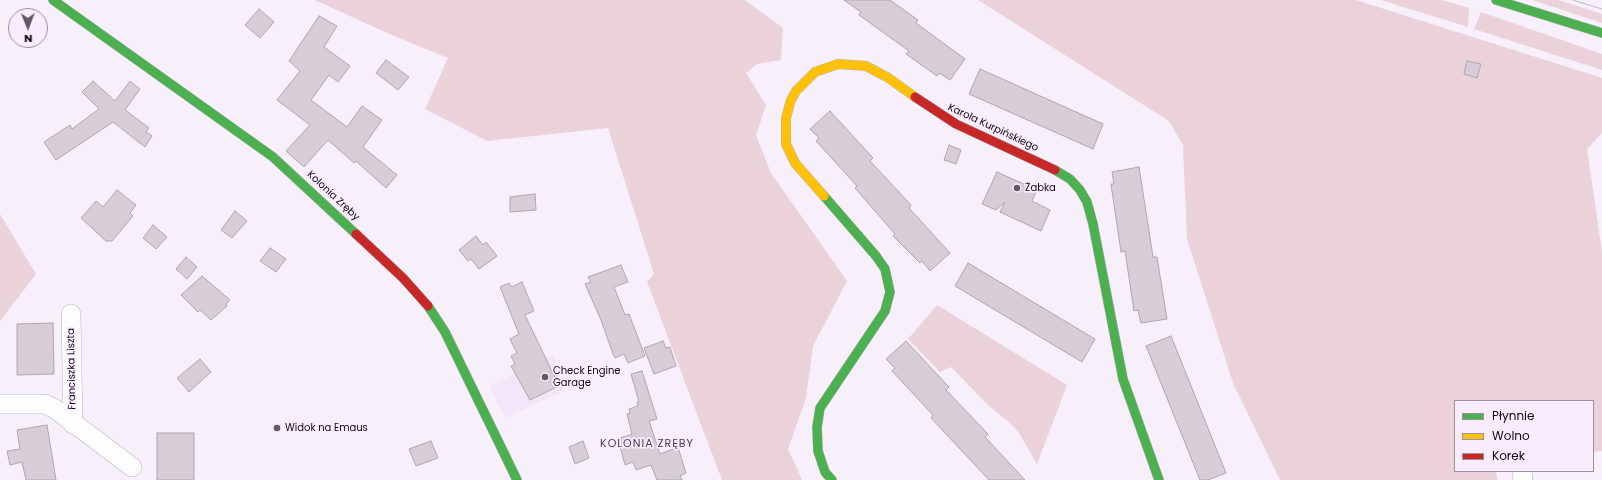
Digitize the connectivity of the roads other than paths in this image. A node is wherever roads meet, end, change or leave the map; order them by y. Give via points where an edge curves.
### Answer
1 (53, 0) edge
2 (1496, 0) edge
3 (1602, 33) edge
4 (71, 314) dead end
5 (0, 404) edge
6 (73, 424) junction
7 (132, 467) dead end
8 (1522, 472) edge
9 (517, 480) edge
10 (832, 480) edge
11 (1159, 480) edge
12 (1523, 480) edge

1 - 9 street, Kolonia Zręby via 273,157 403,278 432,310 445,332
2 - 3 street
4 - 6 street, Franciszka Liszta
5 - 6 street, Franciszka Liszta via 45,404
6 - 7 street, Franciszka Liszta
8 - 12 street
10 - 11 street, Karola Kurpińskiego via 825,472 818,451 816,427 820,408 885,312 890,292 885,269 876,256 795,163 786,144 786,118 796,91 815,72 838,64 866,66 887,77 944,117 1042,163 1070,180 1080,190 1087,202 1093,224 1123,379 1142,439

